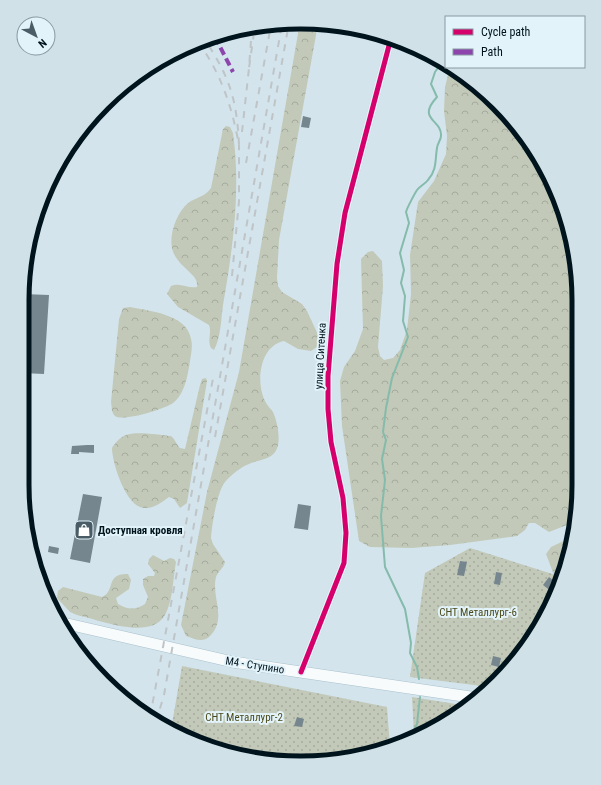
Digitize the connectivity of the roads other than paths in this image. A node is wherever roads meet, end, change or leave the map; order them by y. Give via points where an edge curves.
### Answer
1 (390, 44) edge
2 (68, 624) edge
3 (301, 672) junction
4 (470, 697) edge

1 - 3 street, улица Ситенка via 345,213 336,264 328,409 331,442 343,498 346,533 344,563
2 - 3 main road, М4 - Ступино via 195,655
3 - 4 main road, М4 - Ступино

